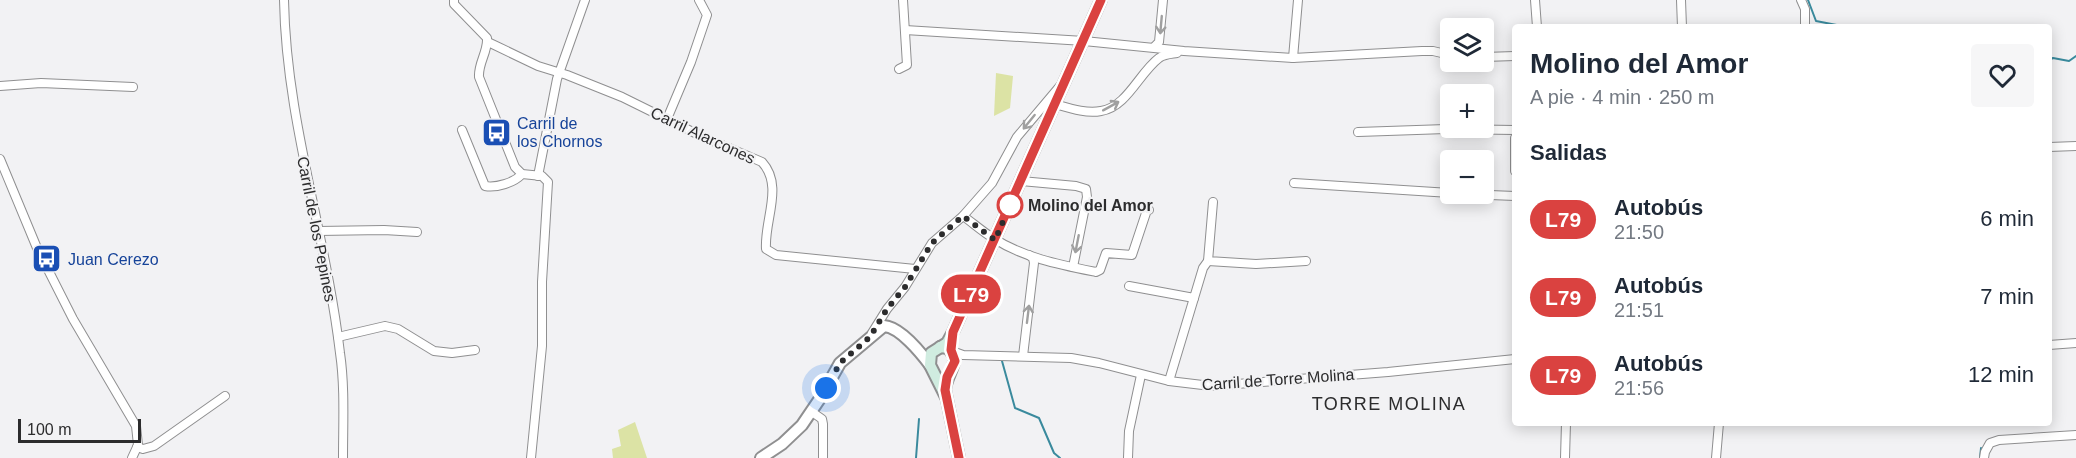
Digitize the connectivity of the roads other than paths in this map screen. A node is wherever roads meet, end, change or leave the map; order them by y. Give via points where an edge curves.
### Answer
1 (284, 0) edge
2 (454, 0) edge
3 (585, 0) edge
4 (699, 0) edge
5 (903, 0) edge
6 (1101, 0) edge
7 (1164, 0) edge
8 (1298, 0) edge
9 (1535, 0) edge
10 (1681, 0) edge
11 (1801, 0) edge
12 (1537, 24) edge
13 (1682, 24) edge
14 (1805, 24) edge
15 (905, 30) junction
16 (1084, 41) junction
17 (488, 42) junction
18 (1152, 47) junction
19 (1184, 51) junction
20 (1440, 54) edge
21 (1512, 56) edge
22 (1494, 57) edge
23 (1293, 58) junction
24 (1156, 61) junction
25 (898, 69) dead end
26 (559, 73) junction
27 (1067, 78) junction
28 (0, 86) edge
29 (133, 87) dead end
30 (1055, 104) junction
31 (667, 119) junction
32 (1440, 129) edge
33 (462, 130) dead end
34 (1494, 130) edge
35 (1512, 130) edge
36 (1358, 132) dead end
37 (2076, 146) edge
38 (2052, 147) edge
39 (0, 159) edge
40 (522, 174) junction
41 (538, 176) junction
42 (1021, 181) junction
43 (1293, 183) dead end
44 (1440, 192) edge
45 (1494, 195) edge
46 (1512, 196) edge
47 (1213, 202) dead end
48 (1149, 210) dead end
49 (963, 216) junction
50 (318, 231) junction
51 (417, 232) dead end
52 (995, 240) junction
53 (1027, 254) junction
54 (1208, 261) junction
55 (1306, 261) dead end
56 (1048, 262) junction
57 (1072, 267) junction
58 (915, 269) junction
59 (1033, 273) junction
60 (1129, 286) dead end
61 (1194, 298) junction
62 (887, 309) junction
63 (892, 327) junction
64 (338, 337) junction
65 (870, 337) junction
66 (908, 340) junction
67 (2076, 343) edge
68 (2052, 345) edge
69 (945, 349) junction
70 (475, 350) dead end
71 (971, 355) junction
72 (1023, 356) junction
73 (1512, 359) edge
74 (931, 367) junction
75 (952, 367) junction
76 (1141, 375) junction
77 (1168, 381) junction
78 (225, 396) dead end
79 (946, 397) junction
80 (812, 412) junction
81 (1566, 426) edge
82 (1719, 426) edge
83 (2076, 435) edge
84 (137, 447) junction
85 (132, 458) edge
86 (343, 458) edge
87 (531, 458) edge
88 (761, 458) edge
89 (823, 458) edge
90 (959, 458) edge
91 (1128, 458) edge
92 (1566, 458) edge
93 (1716, 458) edge
94 (1984, 458) edge

1 - 50 street, Carril de los Pepines via 295,116
2 - 17 street
3 - 26 street
4 - 31 street via 707,15
5 - 15 street
6 - 16 main road
7 -> 18 street via 1160,42
8 - 23 street
9 - 12 street
10 - 13 street
11 - 14 street
15 - 16 street
15 - 25 street via 907,65
16 - 18 street
16 - 27 main road
17 - 26 street, Carril Alarcones
17 - 40 street via 479,77 512,160
18 - 19 street
18 - 24 street via 1158,52
19 - 23 street
19 - 24 street
20 - 23 street via 1422,51
21 - 22 street
30 -> 24 street via 1088,111 1109,109 1124,98
26 - 31 street, Carril Alarcones
26 - 41 street
27 - 30 main road
27 -> 49 street via 1017,137 992,183
28 - 29 street via 51,83
30 - 42 main road
31 - 58 street, Carril Alarcones via 765,165 773,184 766,234 766,249 770,252
32 - 36 street
33 - 40 street via 485,186 511,181
34 - 35 street
37 - 38 street
39 - 84 street via 37,248 73,319 136,426
40 - 41 street
41 - 87 street via 545,177 549,185 542,346
42 - 52 main road
42 -> 57 street via 1086,189
43 - 44 street
45 - 46 street
47 - 54 street
48 - 57 street via 1131,256 1107,253 1098,272
49 - 52 street
49 - 58 street via 932,243
50 - 51 street
50 - 64 street, Carril de los Pepines
52 - 53 street
52 - 69 main road
53 - 56 street
53 - 59 street via 1034,260
54 - 55 street
54 - 61 street
56 - 57 street
56 - 59 street via 1038,265
58 - 62 street
72 -> 59 street
60 - 61 street
61 - 77 street
62 - 63 street via 886,317
62 - 65 street
63 - 65 street via 884,326
63 - 66 street
64 - 70 street via 385,326 398,329 434,351
64 - 86 street, Carril de los Pepines
65 - 80 street via 840,363
66 - 69 street
66 - 74 street
67 - 68 street
69 - 71 street, Carril de Torre Molina
69 - 74 main road via 930,354
69 - 75 main road via 955,357
71 - 72 street, Carril de Torre Molina
71 - 75 street
72 - 76 street, Carril de Torre Molina via 1071,358
73 - 77 street, Carril de Torre Molina via 1211,386
74 - 75 main road via 940,373
74 - 79 main road
75 - 79 main road via 946,381
76 - 77 street, Carril de Torre Molina
76 - 91 street via 1129,431
78 - 84 street via 154,446
79 - 90 main road
80 - 88 street via 795,433
80 - 89 street via 822,419
81 - 92 street
82 - 93 street
83 - 94 street via 1999,440 1990,443
84 - 85 street

